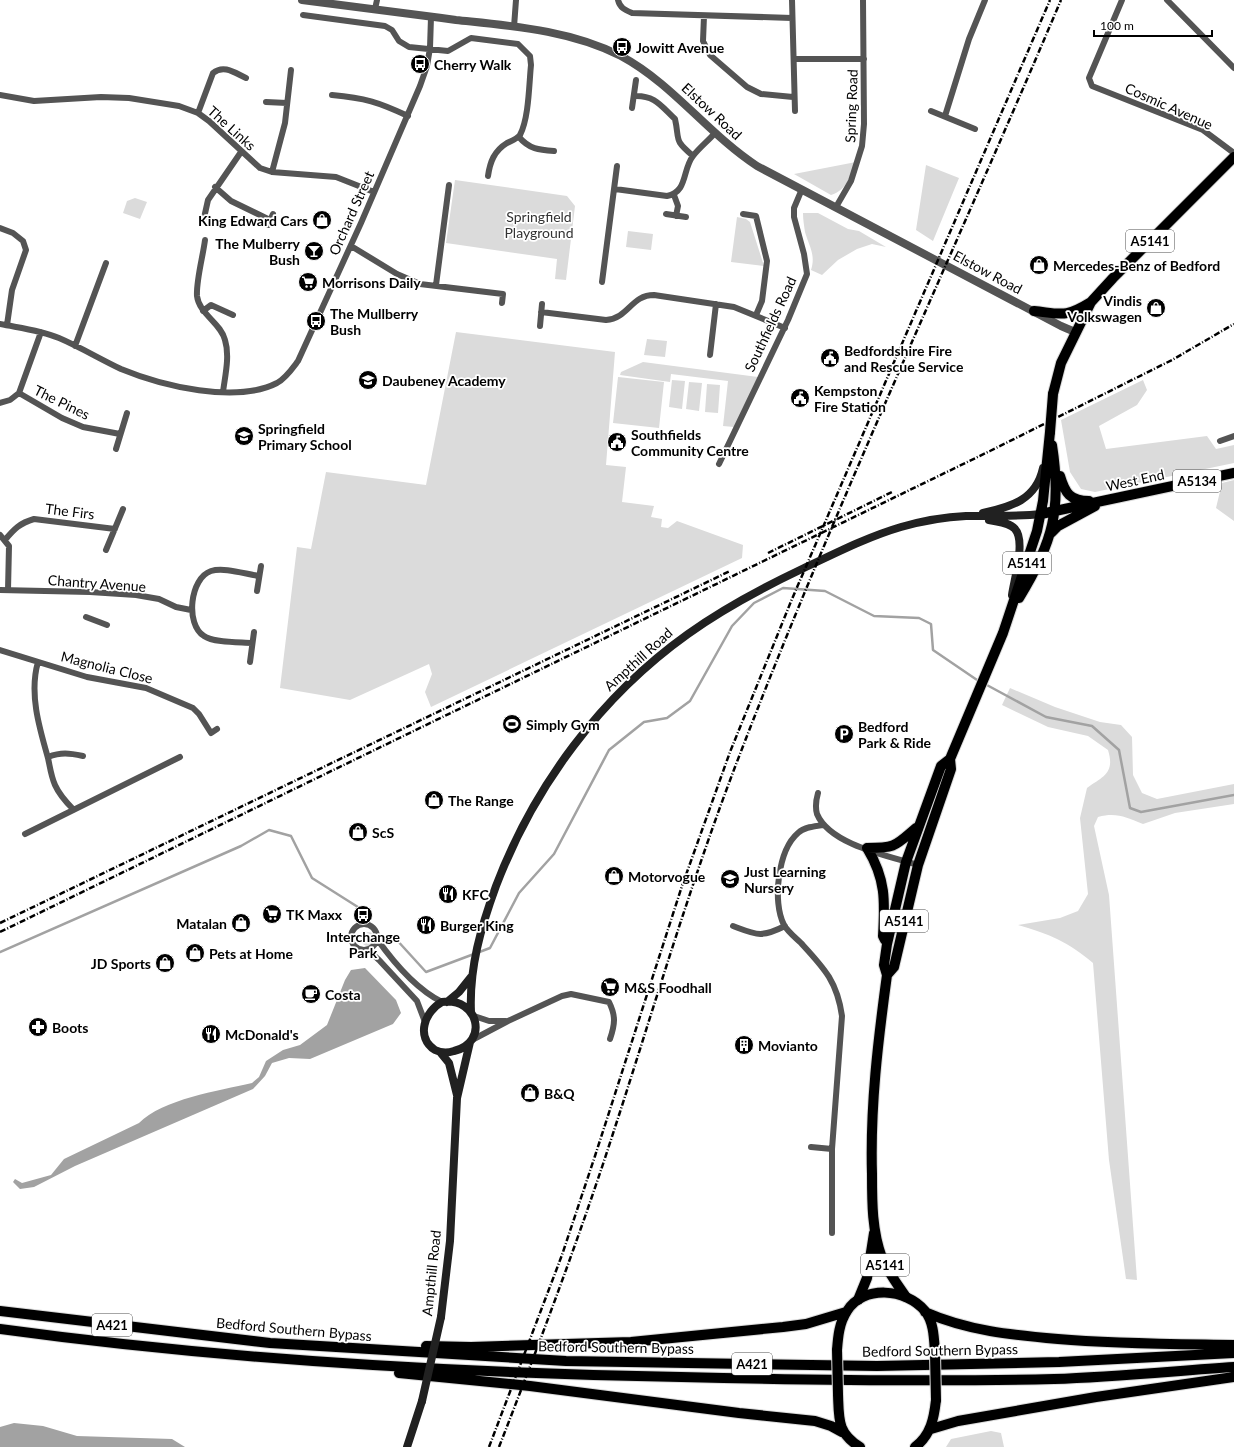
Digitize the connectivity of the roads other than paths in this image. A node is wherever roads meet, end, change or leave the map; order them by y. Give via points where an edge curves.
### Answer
1 (302, 0) edge
2 (376, 0) edge
3 (516, 0) edge
4 (618, 0) edge
5 (792, 0) edge
6 (863, 0) edge
7 (985, 0) edge
8 (1122, 0) edge
9 (1167, 0) edge
10 (375, 10) junction
11 (303, 15) dead end
12 (704, 16) junction
13 (431, 17) junction
14 (792, 18) junction
15 (514, 27) junction
16 (430, 48) junction
17 (794, 59) junction
18 (864, 59) junction
19 (1234, 68) edge
20 (291, 70) dead end
21 (246, 78) dead end
22 (636, 80) dead end
23 (332, 94) dead end
24 (0, 95) edge
25 (634, 96) junction
26 (793, 97) junction
27 (266, 102) dead end
28 (287, 103) junction
29 (632, 108) dead end
30 (795, 111) dead end
31 (931, 111) dead end
32 (198, 113) junction
33 (408, 116) junction
34 (945, 116) junction
35 (975, 129) dead end
36 (715, 133) junction
37 (519, 137) junction
38 (554, 151) dead end
39 (242, 152) junction
40 (1234, 153) edge
41 (693, 156) junction
42 (1234, 158) edge
43 (617, 166) dead end
44 (272, 172) junction
45 (488, 176) dead end
46 (449, 185) dead end
47 (215, 187) junction
48 (615, 189) junction
49 (802, 189) junction
50 (374, 192) junction
51 (674, 195) junction
52 (836, 207) junction
53 (666, 214) dead end
54 (743, 214) dead end
55 (676, 216) junction
56 (686, 216) dead end
57 (204, 218) dead end
58 (271, 220) dead end
59 (0, 228) edge
60 (205, 240) dead end
61 (351, 246) junction
62 (106, 263) dead end
63 (602, 282) dead end
64 (436, 285) junction
65 (1091, 302) junction
66 (502, 303) dead end
67 (542, 304) dead end
68 (716, 304) junction
69 (203, 311) junction
70 (1034, 311) junction
71 (541, 312) junction
72 (233, 315) dead end
73 (756, 315) junction
74 (3, 324) edge
75 (540, 326) dead end
76 (785, 328) junction
77 (41, 332) junction
78 (1075, 332) junction
79 (75, 346) junction
80 (710, 355) dead end
81 (223, 392) junction
82 (19, 393) junction
83 (0, 403) edge
84 (127, 413) dead end
85 (1050, 432) junction
86 (120, 434) junction
87 (1234, 436) edge
88 (1220, 441) dead end
89 (116, 449) dead end
90 (1054, 458) junction
91 (719, 464) dead end
92 (1234, 473) edge
93 (1103, 501) junction
94 (123, 509) dead end
95 (1055, 512) junction
96 (1041, 514) junction
97 (968, 516) junction
98 (115, 529) junction
99 (1051, 533) junction
100 (0, 535) edge
101 (6, 540) junction
102 (106, 550) dead end
103 (261, 566) dead end
104 (259, 576) junction
105 (0, 590) edge
106 (8, 590) junction
107 (257, 591) dead end
108 (191, 610) junction
109 (1010, 612) junction
110 (86, 617) dead end
111 (107, 625) dead end
112 (254, 632) dead end
113 (252, 643) junction
114 (0, 650) edge
115 (38, 662) junction
116 (250, 662) dead end
117 (217, 729) dead end
118 (83, 756) dead end
119 (48, 757) junction
120 (180, 757) dead end
121 (950, 759) junction
122 (818, 793) dead end
123 (73, 809) junction
124 (824, 824) junction
125 (918, 826) junction
126 (25, 834) dead end
127 (867, 848) junction
128 (906, 862) junction
129 (918, 865) junction
130 (733, 926) dead end
131 (785, 926) junction
132 (377, 939) junction
133 (887, 944) junction
134 (368, 950) junction
135 (887, 975) junction
136 (471, 978) junction
137 (444, 1002) junction
138 (473, 1014) junction
139 (508, 1021) junction
140 (424, 1022) junction
141 (610, 1038) dead end
142 (471, 1041) junction
143 (440, 1052) junction
144 (457, 1098) junction
145 (811, 1147) dead end
146 (832, 1149) junction
147 (874, 1228) junction
148 (832, 1233) dead end
149 (906, 1297) junction
150 (858, 1300) junction
151 (0, 1311) edge
152 (846, 1312) junction
153 (925, 1312) junction
154 (0, 1329) edge
155 (270, 1343) junction
156 (1234, 1345) edge
157 (1234, 1353) edge
158 (342, 1364) junction
159 (1234, 1367) edge
160 (1234, 1377) edge
161 (931, 1429) junction
162 (842, 1432) junction
163 (925, 1442) edge
164 (407, 1447) edge
165 (860, 1447) edge
166 (915, 1447) edge

1 - 10 street, Elstow Road
2 - 10 street
3 - 15 street
4 - 12 street via 625,10 632,13
5 - 14 street
6 - 18 street, Spring Road
7 - 34 street via 969,39
8 - 40 street, Cosmic Avenue via 1089,78 1092,86 1203,130
9 - 19 street
10 - 13 street, Elstow Road
11 - 16 street via 313,20 385,26 392,30 399,41 409,46
12 - 14 street
12 - 26 street via 703,41 710,55 747,87 761,94
13 - 15 street, Elstow Road
13 - 16 street, Orchard Street
14 - 17 street
15 - 36 street, Elstow Road via 575,38 621,56 665,86
16 - 33 street, Orchard Street via 427,66
16 - 37 street via 448,51 471,38 518,44 526,49 531,65 524,126
17 - 18 street
17 - 26 street
18 - 52 street, Spring Road via 862,146 852,181
20 - 28 street via 293,84
21 - 32 street via 227,69 217,69 213,73
22 - 25 street
23 - 33 street via 374,100
24 - 32 street, The Links via 34,101 101,97 143,99 179,106
25 - 29 street
25 - 41 street via 644,95 653,98 675,119 676,138
26 - 30 street
27 - 28 street
28 - 44 street via 285,123
31 - 34 street
32 - 39 street, The Links
33 - 50 street, Orchard Street
34 - 35 street
36 - 41 street
36 - 49 street, Elstow Road via 735,151
37 - 38 street via 534,149
37 - 45 street via 495,154
39 - 44 street, The Links via 260,168
39 - 47 street
41 - 51 street via 680,189
42 - 65 main road, A5141
43 - 48 street
44 - 50 street, The Links via 336,177
46 - 64 street
47 - 57 street via 208,200
47 - 58 street via 231,201
48 - 51 street
48 - 63 street
49 - 52 street, Elstow Road
49 - 76 street, Southfields Road via 794,208 794,217 807,274
50 - 61 street, Orchard Street
51 - 55 street via 678,206
52 - 70 street, Elstow Road
53 - 55 street
54 - 73 street via 756,216 768,261 762,300
55 - 56 street
59 - 74 street via 13,233 23,241 26,250
60 - 69 street via 197,296
61 - 64 street via 409,280
61 - 81 street, Orchard Street via 298,361 289,373 279,382 260,390
62 - 79 street
64 - 66 street via 503,294
65 - 70 main road via 1076,311 1060,315
65 - 78 main road, A5141
67 - 71 street
68 - 71 street via 645,295 622,316 613,320
68 - 73 street
68 - 80 street
69 - 72 street via 211,305
69 - 81 street via 225,338 227,349
70 - 78 street, Elstow Road
71 - 75 street
73 - 76 street
74 - 77 street, Orchard Street
76 - 91 street, Southfields Road
77 - 79 street, Orchard Street
77 - 82 street
78 - 85 main road, A5141, bridge via 1061,363 1053,394
79 - 81 street, Orchard Street via 123,369 149,378
82 - 83 street via 10,400
82 - 86 street, The Pines via 83,427
84 - 86 street
85 - 90 main road
85 - 96 main road, A5141
85 - 97 main road, Ampthill Road via 1041,476 1024,498 1008,507
86 - 89 street
87 - 88 street
90 - 93 main road via 1066,492 1077,501
90 - 95 main road
92 - 93 main road, West End / A5134
93 - 95 main road, West End / A5134
93 - 99 main road via 1058,526
94 - 98 street
95 - 96 main road, West End / A5134
95 - 99 main road
96 - 97 main road, Ampthill Road
96 - 109 main road, A5141
97 - 109 main road via 1007,524 1015,529 1020,537
97 - 136 main road, Ampthill Road via 939,518 900,528 788,576 704,623 639,674 585,730 549,779 535,803 501,874 477,948
98 - 101 street, The Firs via 34,519 15,528
98 - 102 street
99 - 109 main road via 1042,557
100 - 101 street
101 - 106 street via 10,553
103 - 104 street
104 - 107 street
104 - 108 street via 221,570 204,574 196,588
105 - 106 street, Chantry Avenue
106 - 108 street, Chantry Avenue via 136,596 158,599
108 - 113 street via 193,623 205,637
109 - 121 main road, A5141
110 - 111 street
112 - 113 street
113 - 116 street
114 - 115 street, Magnolia Close
115 - 117 street, Magnolia Close via 87,677 146,688 193,708 211,733
115 - 119 street via 33,687 41,736
118 - 119 street via 67,752
119 - 123 street via 54,784
120 - 123 street
121 - 125 main road, A5141 via 941,766
121 - 129 main road, A5141 via 952,769
122 - 124 street via 817,813
123 - 126 street
124 - 127 street via 834,834
124 - 131 street via 799,832 791,840 785,854 779,878 778,900
125 - 127 main road via 898,844
125 - 128 main road, A5141
127 - 128 street
127 - 133 main road via 875,861 882,882 885,905 883,936
128 - 129 street
128 - 133 main road, A5141
129 - 135 main road, A5141 via 894,967
130 - 131 street via 760,935 770,934
131 - 146 street via 832,980 839,996 842,1016
132 - 134 street via 374,946
132 - 134 street via 372,926 364,924 354,928 352,942 360,950
132 - 137 street via 427,994
133 - 135 main road, A5141 via 884,965
134 - 140 street via 417,1001
135 - 147 main road, A5141 via 874,1086 871,1143
136 - 137 main road via 459,992
136 - 138 main road, Ampthill Road
137 - 138 main road via 462,1004
137 - 140 main road via 432,1008
138 - 139 street via 489,1021
138 - 142 main road via 476,1028
139 - 141 street via 571,994 609,1002 614,1012 615,1024
139 - 142 street
140 - 143 main road via 425,1037 431,1046
142 - 143 main road via 456,1051
142 - 144 main road, Ampthill Road
143 - 144 main road, Ampthill Road via 451,1069
144 - 164 main road, Ampthill Road, bridge via 450,1241 441,1317 422,1401
145 - 146 street
146 - 148 street
147 - 149 main road, A5141 via 887,1269
147 - 150 main road, A5141 via 867,1278
149 - 150 main road via 895,1293 883,1293
149 - 153 main road
150 - 152 main road
151 - 155 main road, Bedford Southern Bypass / A421
152 - 155 main road via 798,1325 630,1342 471,1347
152 - 162 main road, bridge via 838,1332 837,1350 839,1418
153 - 156 main road via 964,1326 1022,1336 1120,1344
153 - 161 main road, bridge via 931,1324 935,1353 936,1400
154 - 158 main road, Bedford Southern Bypass / A421 via 210,1353
155 - 157 main road, Bedford Southern Bypass / A421 via 566,1361 876,1366 1059,1362
158 - 159 main road, Bedford Southern Bypass / A421 via 575,1375 878,1381 1056,1379
158 - 162 main road via 413,1375 530,1386 739,1414 815,1421
160 - 161 main road via 1096,1397 958,1421
161 - 163 main road
162 - 165 main road
163 - 166 main road

